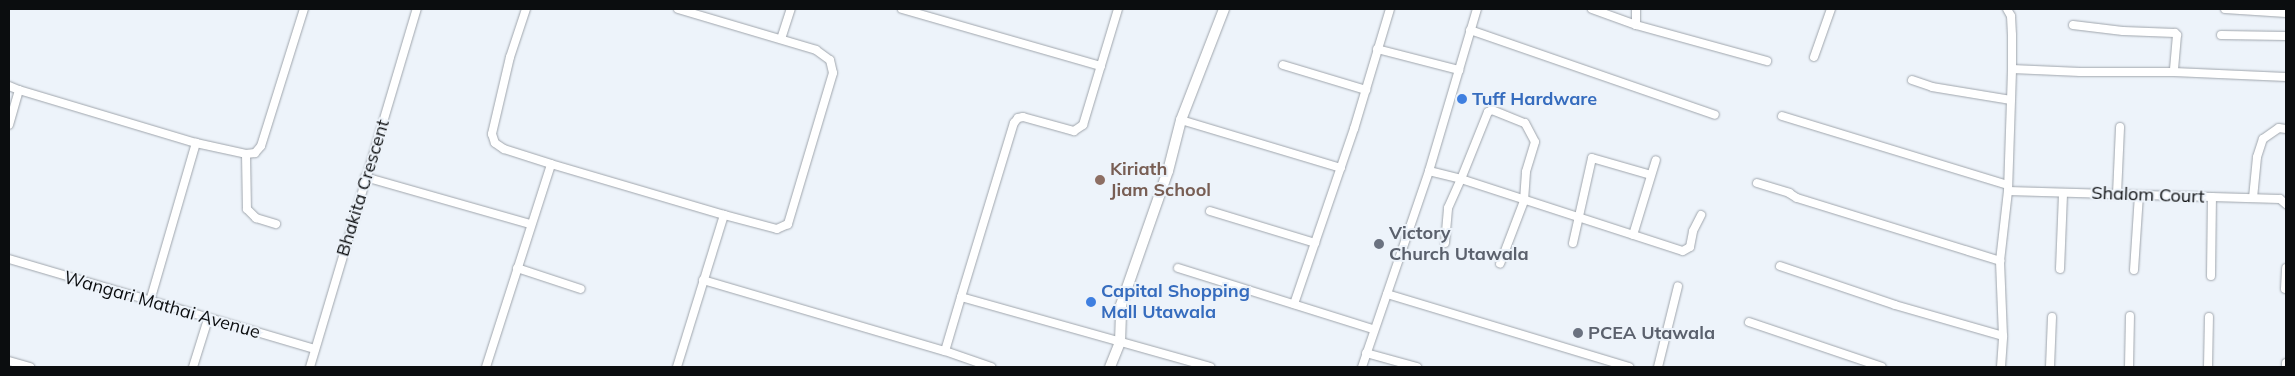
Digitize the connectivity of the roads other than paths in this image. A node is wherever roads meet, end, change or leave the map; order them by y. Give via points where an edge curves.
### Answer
1 (304, 9) edge
2 (416, 9) edge
3 (526, 9) edge
4 (678, 9) edge
5 (791, 9) edge
6 (902, 9) edge
7 (1118, 9) edge
8 (1224, 9) edge
9 (1388, 9) edge
10 (1477, 9) edge
11 (1592, 9) edge
12 (1636, 9) edge
13 (1831, 9) edge
14 (2007, 9) edge
15 (2225, 9) edge
16 (2286, 13) edge
17 (1636, 25) junction
18 (2073, 25) dead end
19 (1470, 30) junction
20 (2221, 35) dead end
21 (2286, 36) edge
22 (781, 39) junction
23 (1378, 49) junction
24 (1814, 57) dead end
25 (1766, 61) dead end
26 (1284, 65) dead end
27 (1101, 66) junction
28 (2012, 69) junction
29 (1459, 70) junction
30 (2174, 72) junction
31 (2286, 77) edge
32 (1912, 80) dead end
33 (9, 86) edge
34 (19, 90) junction
35 (1366, 90) junction
36 (2011, 100) junction
37 (1715, 115) dead end
38 (1782, 116) dead end
39 (1181, 120) junction
40 (9, 126) edge
41 (2120, 127) dead end
42 (2286, 129) edge
43 (196, 143) junction
44 (246, 154) junction
45 (1656, 160) dead end
46 (551, 164) junction
47 (1341, 168) junction
48 (1429, 171) junction
49 (1651, 175) junction
50 (365, 178) junction
51 (1462, 179) junction
52 (1757, 183) dead end
53 (2008, 188) junction
54 (2063, 192) junction
55 (2117, 194) junction
56 (2139, 195) junction
57 (2212, 197) junction
58 (2253, 198) junction
59 (1524, 201) junction
60 (2286, 204) edge
61 (1210, 211) dead end
62 (724, 214) junction
63 (1701, 214) dead end
64 (1580, 218) junction
65 (276, 224) dead end
66 (530, 224) junction
67 (1633, 235) junction
68 (1573, 242) dead end
69 (1315, 243) junction
70 (1445, 243) dead end
71 (9, 259) edge
72 (2000, 261) junction
73 (1500, 264) dead end
74 (1780, 266) dead end
75 (517, 268) junction
76 (1178, 268) dead end
77 (2286, 268) edge
78 (2060, 269) dead end
79 (2134, 270) dead end
80 (2211, 276) dead end
81 (703, 280) junction
82 (1678, 286) dead end
83 (581, 289) dead end
84 (2285, 289) edge
85 (1387, 294) junction
86 (961, 297) junction
87 (150, 301) junction
88 (1294, 304) junction
89 (2130, 316) dead end
90 (2209, 316) dead end
91 (2052, 317) dead end
92 (208, 319) junction
93 (1749, 322) dead end
94 (1373, 329) junction
95 (2003, 336) junction
96 (1120, 342) junction
97 (315, 349) junction
98 (944, 351) junction
99 (1366, 353) junction
100 (9, 361) edge
101 (2286, 363) edge
102 (30, 367) edge
103 (193, 367) edge
104 (310, 367) edge
105 (486, 367) edge
106 (677, 367) edge
107 (991, 367) edge
108 (1110, 367) edge
109 (1210, 367) edge
110 (1362, 367) edge
111 (1417, 367) edge
112 (1629, 367) edge
113 (1658, 367) edge
114 (1882, 367) edge
115 (2002, 367) edge
116 (2050, 367) edge
117 (2129, 367) edge
118 (2208, 367) edge
119 (2286, 367) edge

1 - 44 street via 261,146
2 - 50 street, Bhakita Crescent
3 - 46 street via 510,57 492,134 495,143 504,149
4 - 22 street
5 - 22 street
6 - 27 street
7 - 27 street
8 - 39 street
9 - 23 street
10 - 19 street
11 - 17 street
12 - 17 street
13 - 24 street
14 - 28 street via 2011,16
15 - 16 street
17 - 25 street
18 - 30 street via 2175,33
19 - 29 street
19 - 37 street
20 - 21 street
22 - 62 street via 824,54 830,60 833,74 788,224 777,229
23 - 29 street
23 - 35 street
26 - 35 street
27 - 86 street via 1083,125 1078,130 1024,117 1014,123
28 - 30 street
28 - 36 street
29 - 48 street
30 - 31 street
32 - 36 street via 1932,88
33 - 34 street
34 - 40 street
34 - 43 street
35 - 47 street
36 - 53 street
38 - 53 street, Shalom Court
39 - 47 street
39 - 96 street via 1168,172 1121,304
41 - 55 street
42 - 58 street via 2279,128 2263,139 2257,156
43 - 44 street
43 - 87 street
44 - 65 street via 247,209 256,218
45 - 49 street
46 - 62 street
46 - 66 street
47 - 69 street
48 - 51 street
48 - 85 street
49 - 64 street via 1592,158
49 - 67 street
50 - 66 street
50 - 97 street, Bhakita Crescent
51 - 59 street
51 - 59 street via 1488,112 1492,110 1524,123 1535,142 1526,172
51 - 70 street via 1448,208
52 - 72 street
53 - 54 street, Shalom Court
53 - 72 street
54 - 55 street, Shalom Court
54 - 78 street
55 - 56 street, Shalom Court
56 - 57 street, Shalom Court
56 - 79 street
57 - 58 street, Shalom Court
57 - 80 street
58 - 60 street, Shalom Court via 2280,199
59 - 64 street
59 - 73 street
61 - 69 street
62 - 81 street
63 - 67 street via 1688,250
64 - 67 street
64 - 68 street
66 - 75 street
69 - 88 street
71 - 87 street, Wangari Mathai Avenue
72 - 95 street
74 - 95 street via 1895,305
75 - 83 street
75 - 105 street
76 - 88 street
77 - 84 street
81 - 98 street
81 - 106 street
82 - 113 street
85 - 94 street
85 - 112 street
86 - 96 street
86 - 98 street
87 - 92 street, Wangari Mathai Avenue
88 - 94 street
89 - 117 street
90 - 118 street
91 - 116 street
92 - 97 street, Wangari Mathai Avenue
92 - 103 street
93 - 114 street
94 - 99 street
95 - 115 street
96 - 108 street
96 - 109 street
97 - 104 street, Bhakita Crescent
98 - 107 street
99 - 110 street
99 - 111 street
100 - 102 street
101 - 119 street

